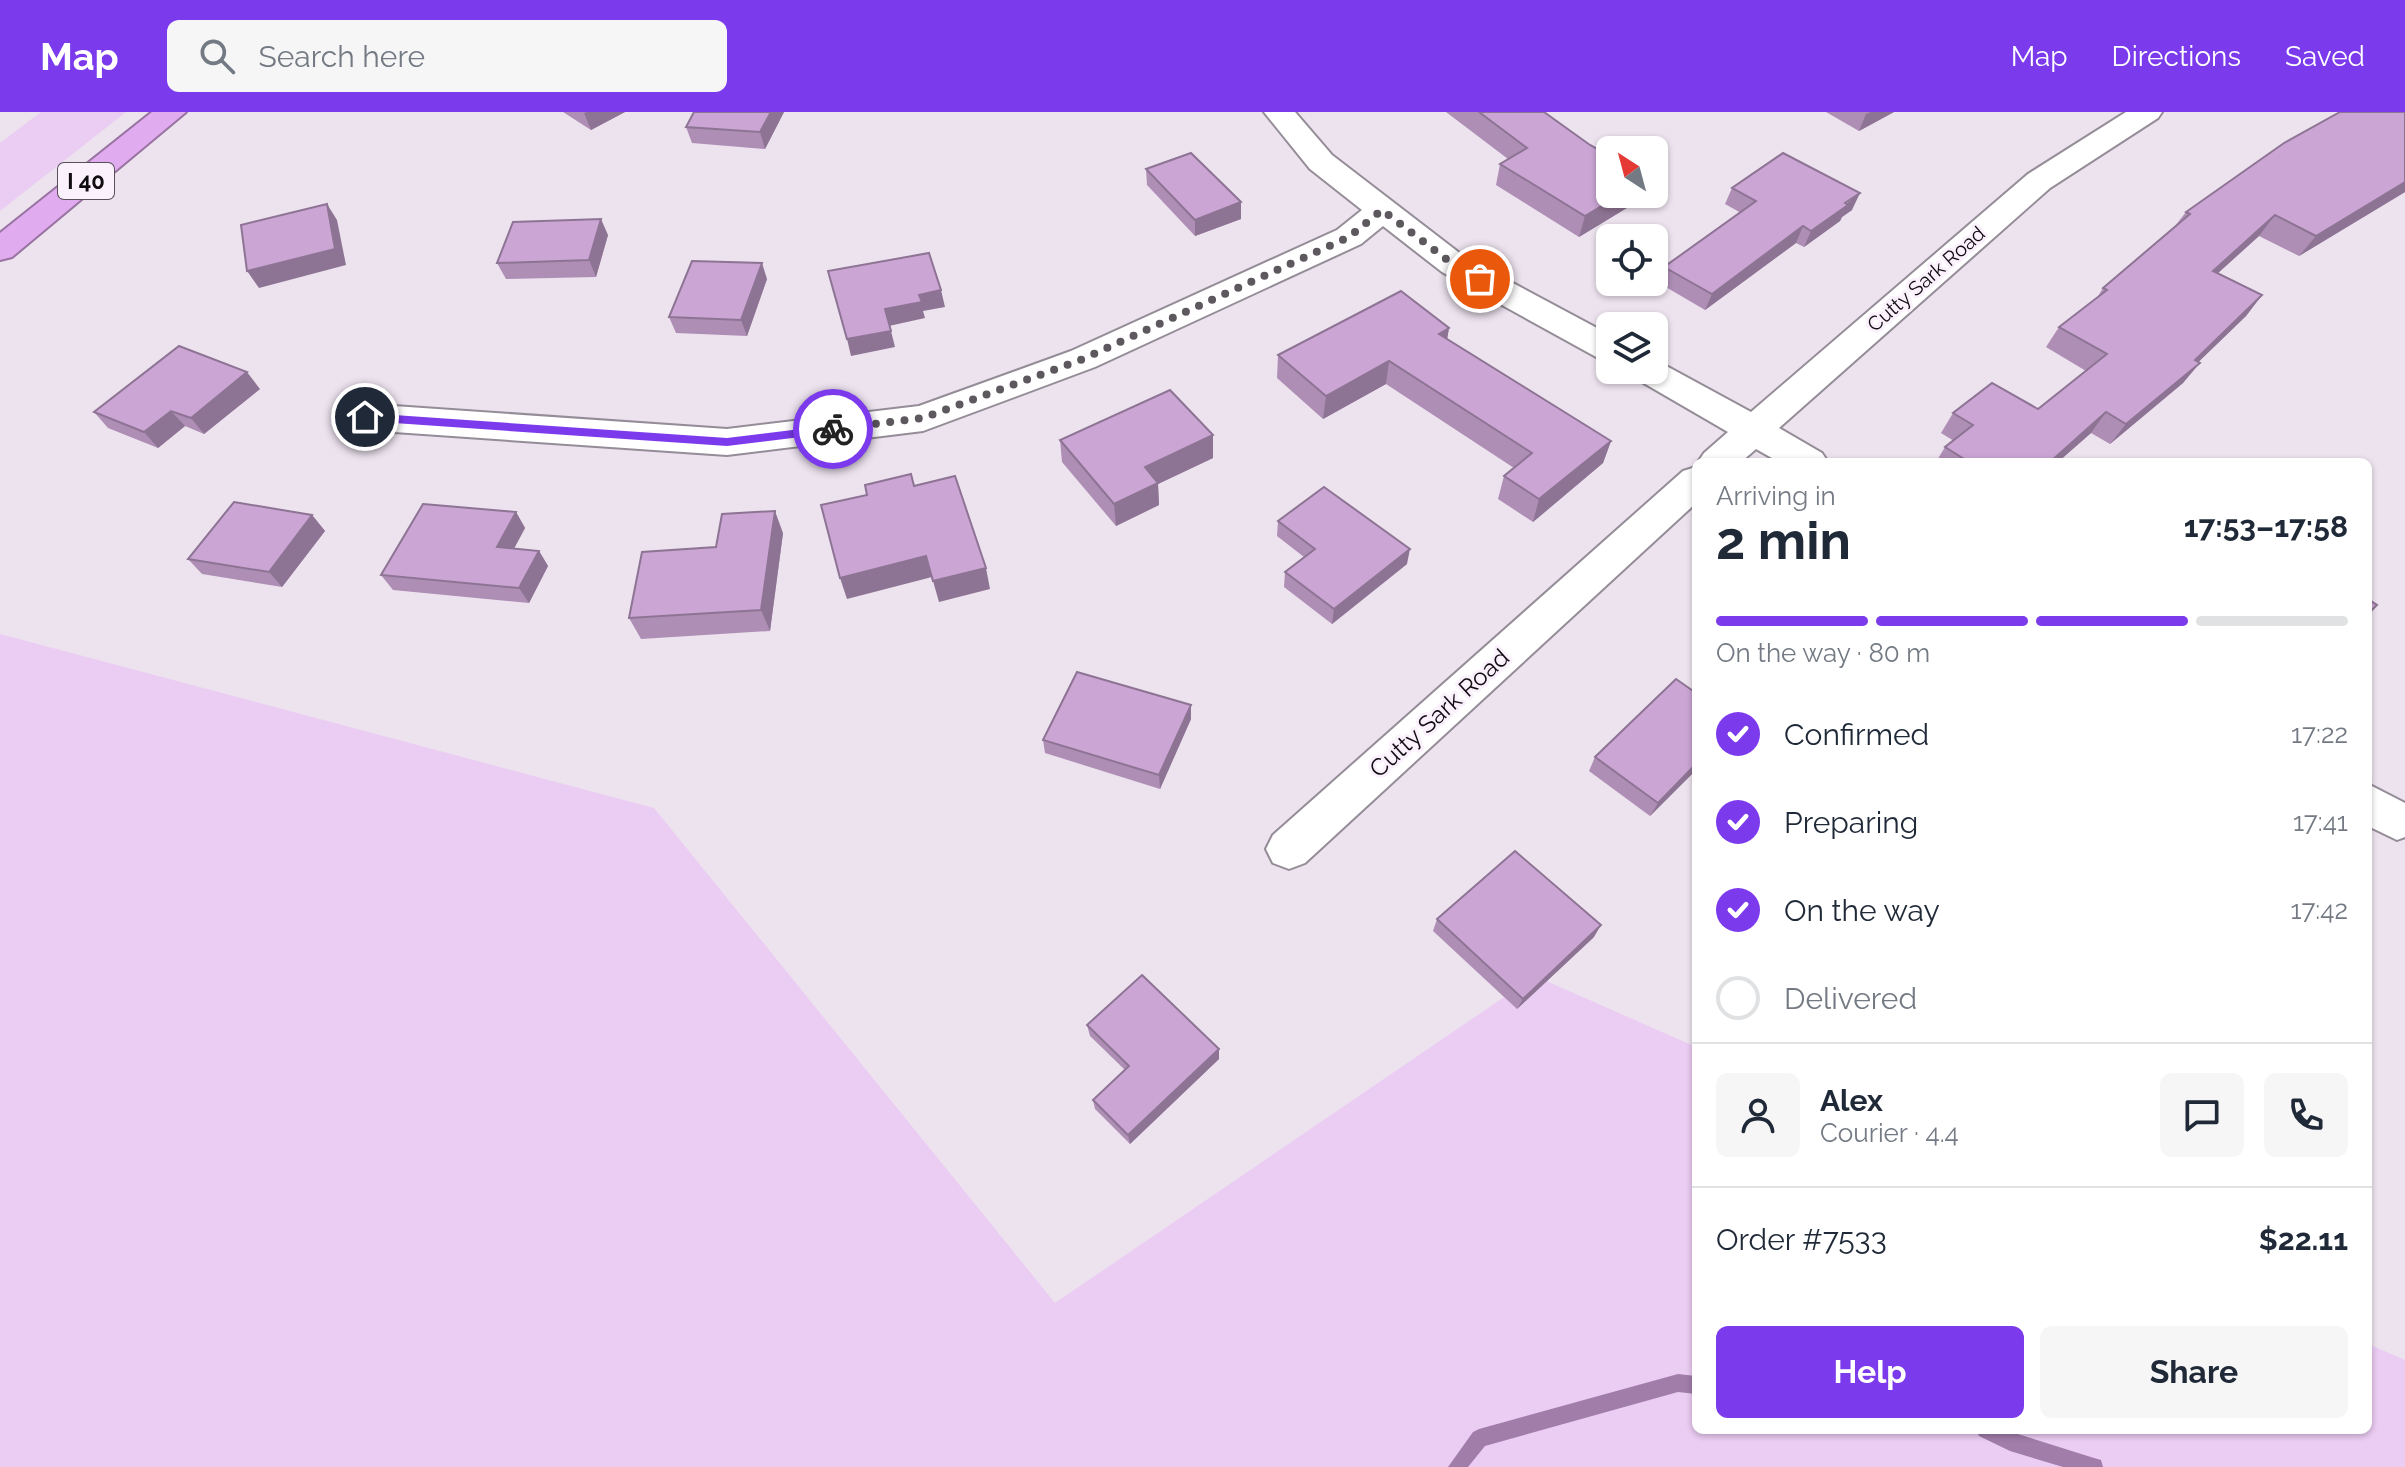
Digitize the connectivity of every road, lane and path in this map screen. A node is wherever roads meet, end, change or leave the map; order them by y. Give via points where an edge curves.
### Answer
1 (171, 112) edge
2 (1279, 112) edge
3 (2147, 112) edge
4 (1382, 210) junction
5 (0, 250) edge
6 (1596, 342) edge
7 (1668, 382) edge
8 (365, 417) dead end
9 (1754, 429) junction
10 (1721, 458) edge
11 (1802, 458) edge
12 (1692, 485) edge
13 (1289, 849) dead end

1 - 5 highway, I 40
2 - 4 street via 1321,162
3 - 9 street, Cutty Sark Road via 2039,181
4 - 6 street via 1454,265
4 - 8 street via 1349,237 1083,359 923,418 727,442
7 - 9 street
9 - 10 street, Cutty Sark Road
9 - 11 street
12 - 13 street, Cutty Sark Road

